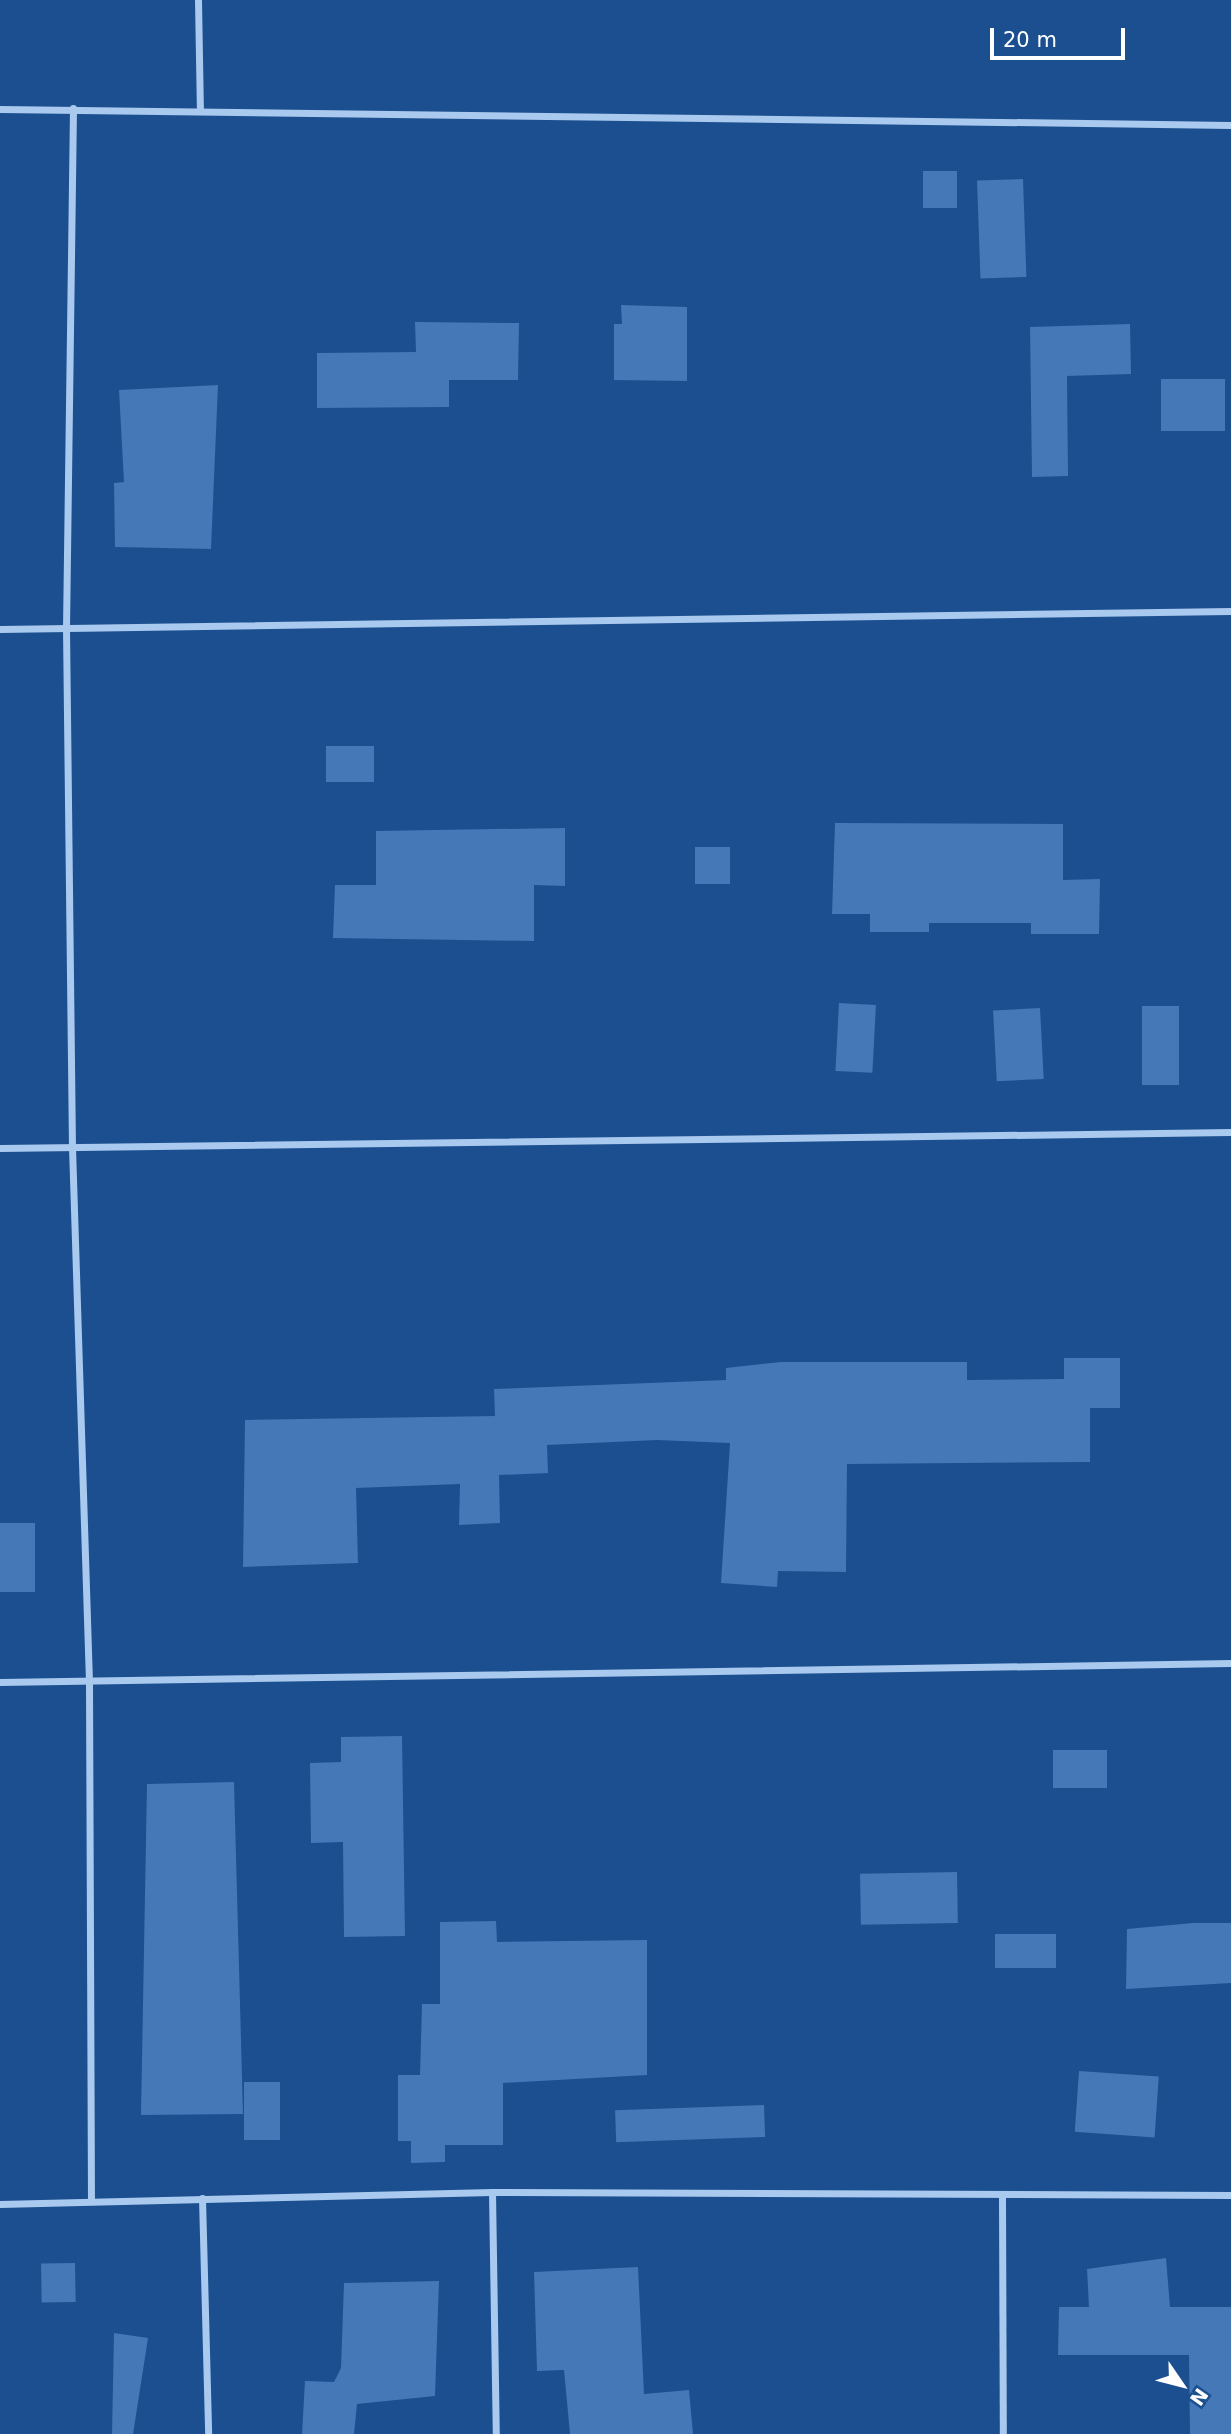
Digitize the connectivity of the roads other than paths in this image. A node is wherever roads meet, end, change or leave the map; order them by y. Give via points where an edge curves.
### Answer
1 (198, 0) edge
2 (73, 108) junction
3 (0, 109) edge
4 (200, 110) junction
5 (1231, 125) edge
6 (1231, 611) edge
7 (66, 628) junction
8 (0, 629) edge
9 (1231, 1132) edge
10 (72, 1147) junction
11 (0, 1148) edge
12 (1231, 1663) edge
13 (0, 1682) edge
14 (89, 1682) junction
15 (492, 2192) junction
16 (1231, 2195) edge
17 (1002, 2197) junction
18 (202, 2198) junction
19 (91, 2201) junction
20 (0, 2204) edge
21 (208, 2434) edge
22 (496, 2434) edge
23 (1003, 2434) edge

1 - 4 street
2 - 3 street
2 - 4 street
2 - 7 street
4 - 5 street
6 - 7 street
7 - 8 street
7 - 10 street
9 - 10 street
10 - 11 street
10 - 14 street
12 - 14 street
13 - 14 street
14 - 19 street
15 - 17 street
15 - 18 street
15 - 22 street
16 - 17 street
17 - 23 street
18 - 19 street
18 - 21 street
19 - 20 street

